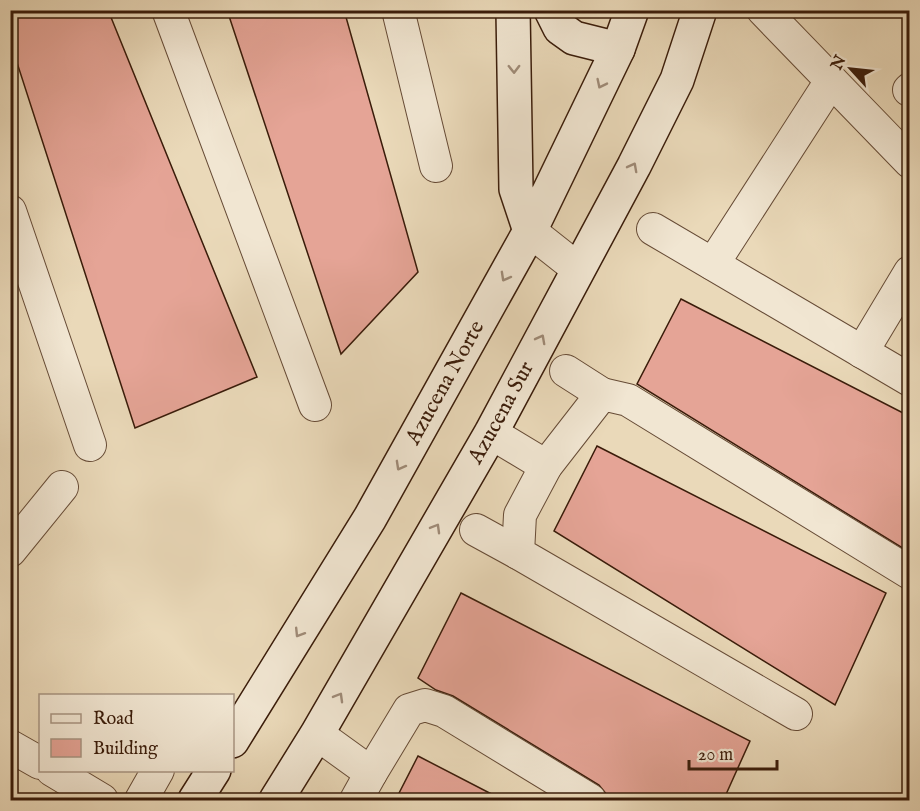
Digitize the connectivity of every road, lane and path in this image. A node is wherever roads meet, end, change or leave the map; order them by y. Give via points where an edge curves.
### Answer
1 (168, 10) edge
2 (398, 10) edge
3 (513, 10) edge
4 (551, 10) edge
5 (632, 10) edge
6 (700, 10) edge
7 (763, 10) edge
8 (618, 49) junction
9 (831, 81) junction
10 (909, 162) edge
11 (436, 166) dead end
12 (10, 211) edge
13 (653, 229) dead end
14 (530, 231) junction
15 (713, 264) junction
16 (578, 269) junction
17 (909, 272) edge
18 (862, 352) junction
19 (566, 371) dead end
20 (909, 380) edge
21 (602, 394) junction
22 (315, 405) dead end
23 (491, 433) junction
24 (90, 445) dead end
25 (546, 466) junction
26 (62, 487) dead end
27 (476, 530) dead end
28 (10, 551) edge
29 (518, 553) junction
30 (909, 573) edge
31 (796, 714) dead end
32 (317, 734) junction
33 (234, 738) edge
34 (10, 746) edge
35 (39, 763) edge
36 (54, 772) edge
37 (157, 772) edge
38 (213, 772) edge
39 (371, 773) junction
40 (102, 801) edge
41 (141, 801) edge
42 (195, 801) edge
43 (276, 801) edge
44 (356, 801) edge
45 (590, 801) edge

1 - 22 street
2 - 11 street
3 -> 14 street via 516,189
4 - 8 street via 560,28 574,38
5 - 8 street, Azucena Norte
16 -> 6 street, Azucena Sur via 677,80
7 - 9 street
8 -> 14 street, Azucena Norte
9 - 10 street
9 - 15 street
12 - 24 street
13 - 15 street
14 - 16 street
14 -> 33 street, Azucena Norte via 370,518
15 - 18 street
23 -> 16 street, Azucena Sur
17 - 18 street
18 - 20 street
19 - 21 street
21 - 25 street
21 - 30 street via 628,400
23 - 25 street
32 -> 23 street, Azucena Sur
25 - 29 street via 520,516
26 - 28 street
27 - 29 street
29 - 31 street
32 - 39 street
32 - 43 street, Azucena Sur
34 - 35 street
36 - 40 street
37 - 41 street
38 - 42 street
39 - 44 street
39 - 45 street via 409,710 425,705 444,711

